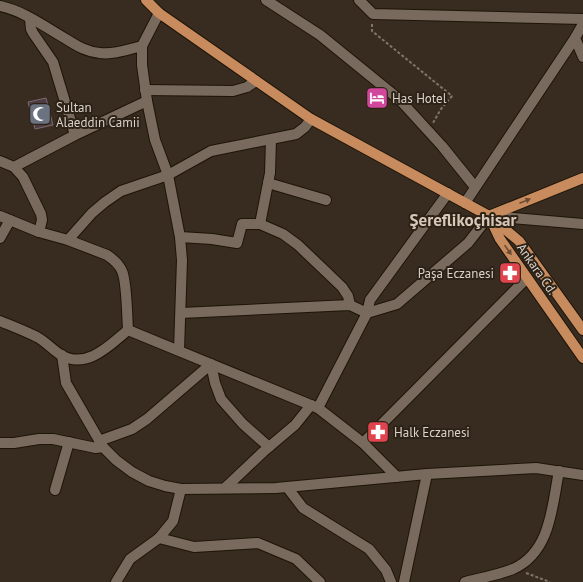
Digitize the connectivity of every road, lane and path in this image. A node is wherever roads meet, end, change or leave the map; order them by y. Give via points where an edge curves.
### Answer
1 (146, 0) edge
2 (266, 0) edge
3 (359, 0) edge
4 (0, 6) edge
5 (158, 13) junction
6 (373, 14) junction
7 (30, 19) junction
8 (583, 19) edge
9 (583, 24) edge
10 (575, 38) junction
11 (142, 46) junction
12 (583, 57) edge
13 (256, 81) junction
14 (145, 90) junction
15 (147, 102) junction
16 (311, 119) junction
17 (428, 130) junction
18 (75, 135) junction
19 (271, 140) junction
20 (0, 161) edge
21 (14, 167) junction
22 (168, 175) junction
23 (583, 178) edge
24 (268, 182) junction
25 (475, 186) junction
26 (448, 193) junction
27 (326, 200) dead end
28 (465, 202) junction
29 (0, 216) edge
30 (489, 216) junction
31 (10, 220) junction
32 (260, 224) junction
33 (583, 224) edge
34 (39, 232) junction
35 (180, 237) junction
36 (0, 238) edge
37 (68, 240) junction
38 (527, 278) junction
39 (350, 305) junction
40 (181, 313) junction
41 (367, 313) junction
42 (0, 321) edge
43 (128, 330) junction
44 (583, 330) edge
45 (179, 350) junction
46 (62, 355) junction
47 (583, 358) edge
48 (211, 364) junction
49 (315, 406) junction
50 (69, 442) junction
51 (0, 443) edge
52 (363, 443) junction
53 (101, 444) junction
54 (269, 447) junction
55 (559, 471) junction
56 (427, 474) junction
57 (580, 476) edge
58 (397, 477) junction
59 (287, 487) junction
60 (225, 488) junction
61 (180, 489) junction
62 (55, 490) dead end
63 (159, 538) junction
64 (513, 568) junction
65 (116, 582) edge
66 (320, 582) edge
67 (391, 582) edge
68 (404, 582) edge
69 (466, 582) edge
70 (550, 582) edge

1 - 5 main road
2 - 17 street via 320,35 400,100
3 - 6 street
4 - 7 street
5 - 11 street
5 - 13 main road
6 - 8 street
6 - 17 path via 372,31 452,96
7 - 11 street via 87,51 116,53
7 - 18 street via 33,33 53,62
9 - 10 street
10 - 12 street
10 - 25 street
11 - 14 street
13 - 14 street via 233,91
13 - 16 main road
14 - 15 street
15 - 18 street
15 - 22 street via 155,140
16 - 19 street via 296,134
16 - 26 main road
17 - 25 street
18 - 21 street
19 - 22 street via 211,151
19 - 24 street
20 - 21 street
21 - 34 street via 23,178 41,214
22 - 35 street
22 - 37 street via 121,191 92,213
30 -> 23 main road
24 - 27 street
24 - 32 street
25 - 28 street
26 - 28 main road
26 - 41 street via 370,300
28 - 30 main road
29 - 31 street
30 - 33 street
30 -> 38 main road, Ankara Cd. via 500,239
30 - 41 street via 468,243 396,304
30 - 44 main road, Ankara Cd. via 520,241
31 - 34 street
31 - 36 street
32 - 35 street via 242,224 237,243
32 - 39 street via 283,234 298,245 342,287
34 - 37 street
35 - 40 street
37 - 43 street via 107,255 121,268
38 - 47 main road, Ankara Cd.
38 - 52 street
39 - 40 street
39 - 41 street
40 - 45 street
41 - 49 street
42 - 46 street via 37,337
43 - 45 street
43 - 46 street via 104,351 94,356 79,359
45 - 48 street
46 - 53 street via 66,383
48 - 49 street
48 - 53 street via 147,419
48 - 54 street via 221,399 242,424
49 - 52 street
49 - 54 street
50 - 51 street via 39,439
50 - 53 street via 96,448
50 - 62 street
52 - 58 street
53 - 61 street via 132,472 149,481
54 - 60 street
55 - 56 street via 536,468
55 - 57 street
55 - 64 street via 548,526 542,542 527,560
56 - 58 street
56 - 68 street
58 - 59 street
59 - 60 street
59 - 67 street via 303,508 370,550 386,570
60 - 61 street
61 - 63 street via 173,521
63 - 65 street via 130,560
63 - 66 street via 194,547 258,543 296,559
64 - 69 street
64 - 70 path

